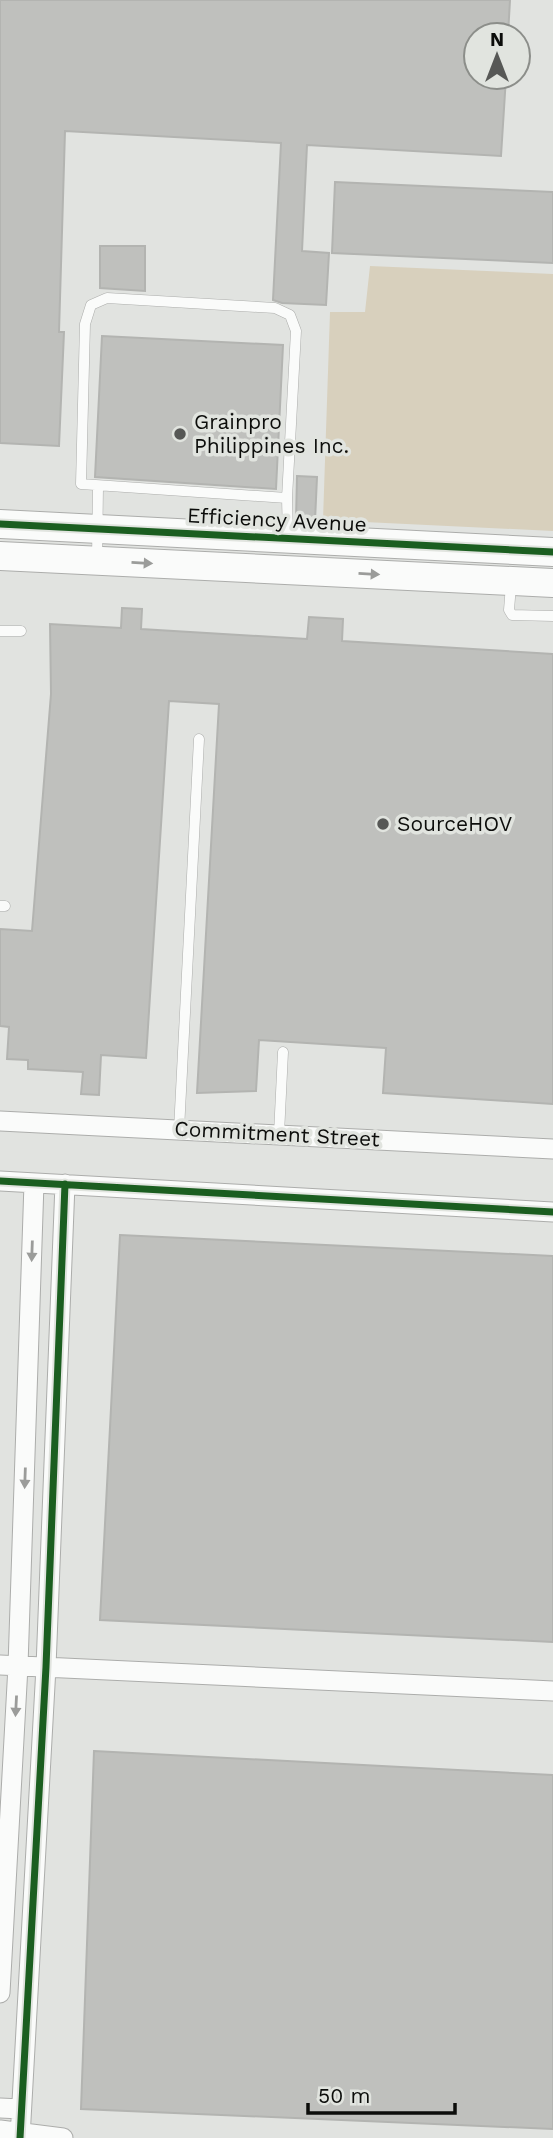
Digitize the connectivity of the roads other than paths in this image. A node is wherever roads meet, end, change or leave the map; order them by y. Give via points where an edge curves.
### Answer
1 (98, 487) junction
2 (287, 498) junction
3 (0, 524) edge
4 (97, 529) junction
5 (288, 539) junction
6 (553, 552) edge
7 (0, 556) edge
8 (97, 560) junction
9 (512, 581) junction
10 (553, 583) edge
11 (553, 616) edge
12 (0, 631) edge
13 (21, 631) dead end
14 (199, 738) dead end
15 (283, 1052) dead end
16 (0, 1121) edge
17 (179, 1130) junction
18 (279, 1134) junction
19 (553, 1149) edge
20 (0, 1181) edge
21 (34, 1183) junction
22 (65, 1184) junction
23 (553, 1212) edge
24 (9, 1665) edge
25 (46, 1667) junction
26 (553, 1691) edge
27 (4, 1879) edge
28 (35, 1881) junction
29 (0, 1993) edge
30 (0, 2108) edge
31 (21, 2109) junction
32 (0, 2130) edge
33 (20, 2135) edge
34 (64, 2138) edge

1 - 2 lane
1 - 2 lane via 81,484 79,478 85,324 91,305 107,298 275,308 290,316 296,331
1 - 4 lane
2 - 5 lane
3 - 4 street, Efficiency Avenue
4 - 5 street, Efficiency Avenue
4 - 8 lane
5 - 6 street, Efficiency Avenue
7 - 8 street
8 -> 9 street
9 - 10 street
9 - 11 lane via 509,610 513,615
12 - 13 lane
14 - 17 lane
15 - 18 lane
16 - 17 street, Commitment Street
17 - 18 street, Commitment Street
18 - 19 street, Commitment Street
20 - 21 street
21 - 22 street
21 -> 24 street
22 - 23 street
22 - 25 street
24 - 25 street
24 -> 27 street
25 - 26 street
25 - 28 street
27 - 28 street
27 - 29 street
28 - 31 street
30 - 31 street
31 - 33 street
32 - 33 street
33 - 34 street

